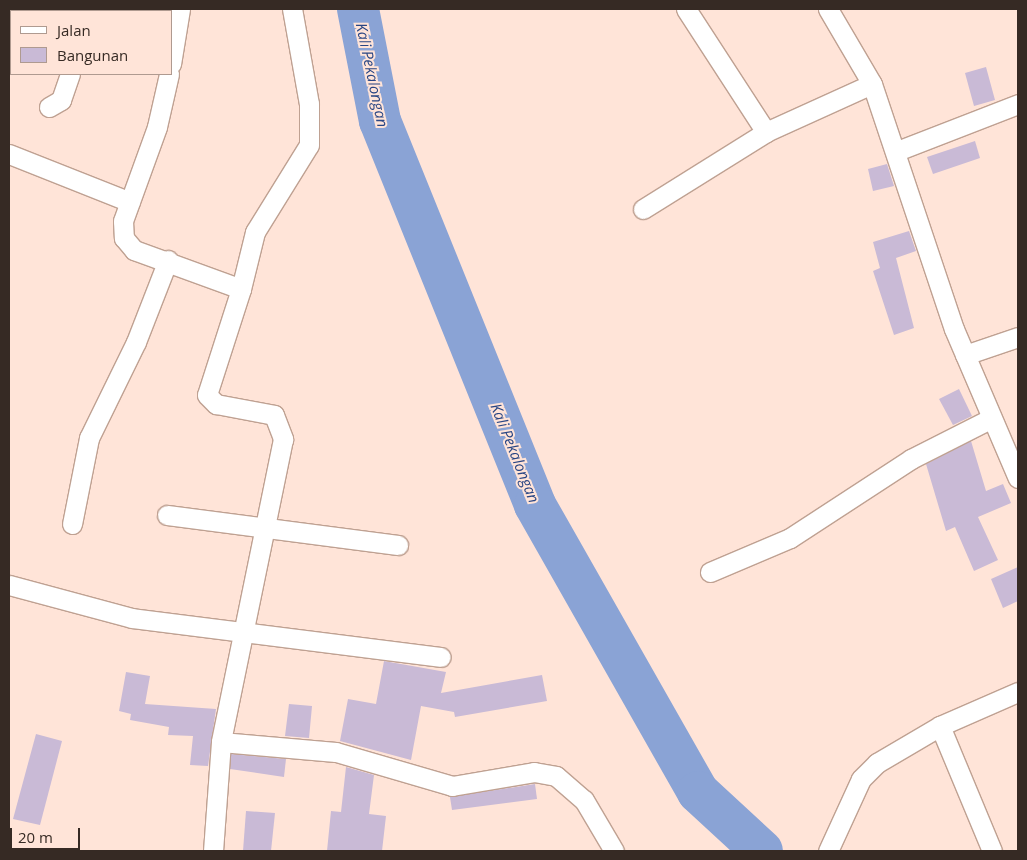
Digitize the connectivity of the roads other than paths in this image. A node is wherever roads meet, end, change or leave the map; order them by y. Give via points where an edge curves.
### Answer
1 (180, 9) edge
2 (292, 9) edge
3 (686, 9) edge
4 (834, 11) edge
5 (172, 58) edge
6 (70, 75) edge
7 (169, 75) edge
8 (872, 84) junction
9 (1018, 104) edge
10 (49, 107) dead end
11 (766, 132) junction
12 (897, 151) junction
13 (9, 154) edge
14 (130, 202) junction
15 (643, 209) dead end
16 (168, 260) junction
17 (241, 289) junction
18 (1018, 337) edge
19 (965, 355) junction
20 (990, 419) junction
21 (1018, 478) edge
22 (167, 515) dead end
23 (72, 524) dead end
24 (266, 528) junction
25 (398, 545) dead end
26 (710, 572) dead end
27 (9, 585) edge
28 (242, 632) junction
29 (441, 657) dead end
30 (1018, 692) edge
31 (940, 726) junction
32 (222, 742) junction
33 (213, 851) edge
34 (614, 851) edge
35 (828, 851) edge
36 (992, 851) edge

1 - 5 street
2 - 17 street via 309,104 308,145 255,232
3 - 11 street
4 - 8 street
6 - 10 street via 61,100
7 - 14 street via 157,127
8 - 11 street
8 - 12 street
9 - 12 street
11 - 15 street
12 - 19 street via 917,224
13 - 14 street
14 - 16 street via 121,230 127,245
16 - 17 street
16 - 23 street via 136,342 88,438
17 - 24 street via 206,389 216,404 260,410 274,415 281,426 283,439
18 - 19 street
19 - 20 street
20 - 21 street
20 - 26 street via 911,459 790,538
22 - 24 street
24 - 25 street
24 - 28 street
27 - 28 street via 132,618
28 - 29 street
28 - 32 street
30 - 31 street
31 - 35 street via 895,750 860,779
31 - 36 street
32 - 33 street
32 - 34 street via 336,752 452,786 534,772 556,776 584,800

